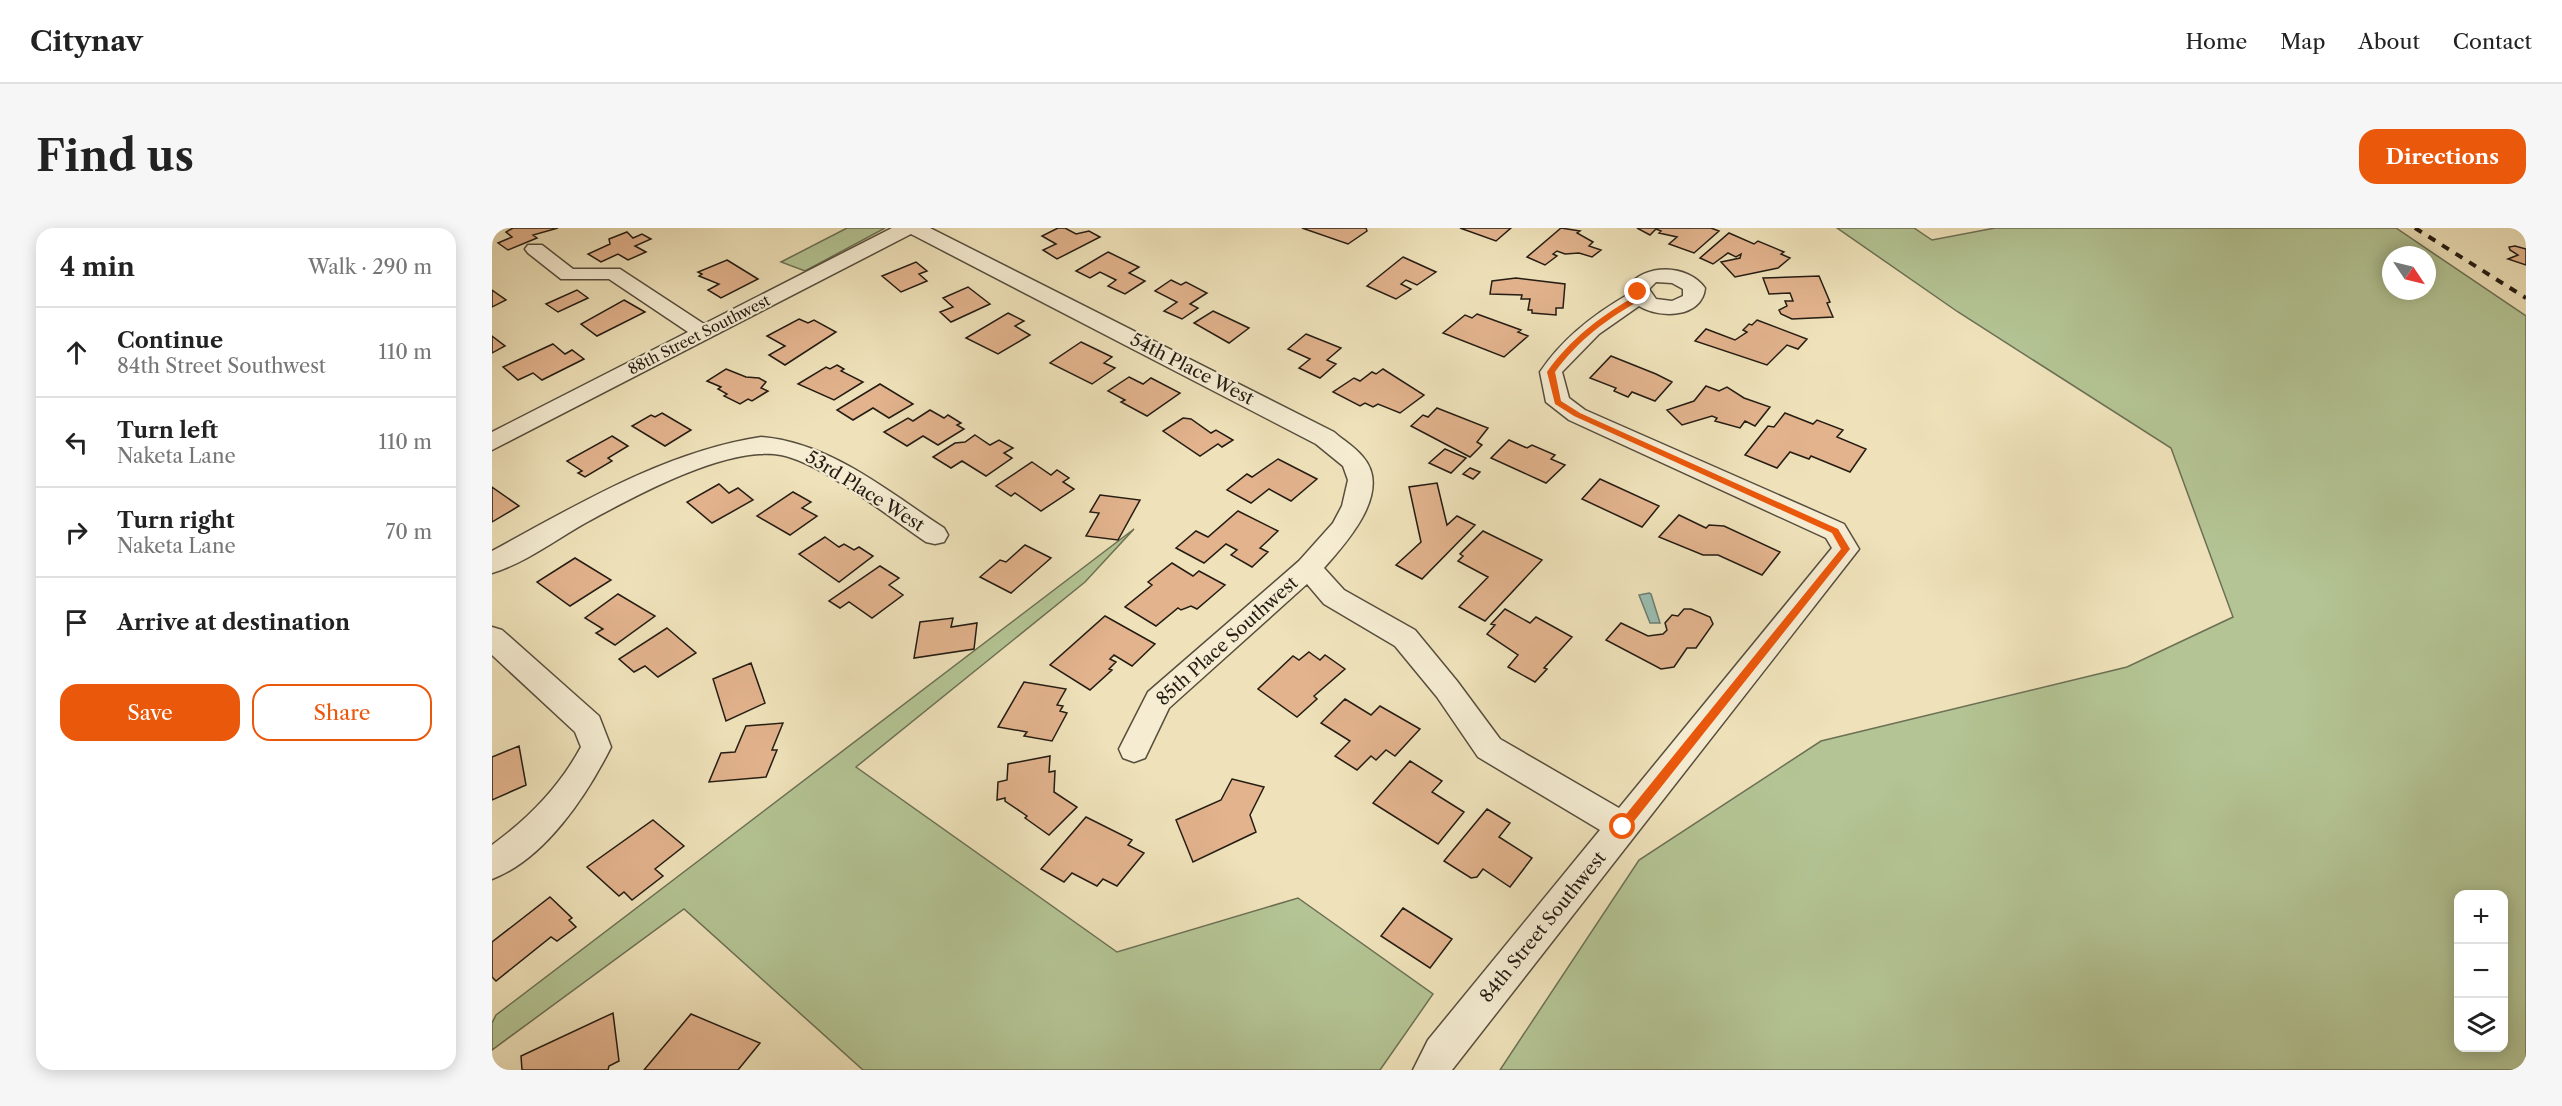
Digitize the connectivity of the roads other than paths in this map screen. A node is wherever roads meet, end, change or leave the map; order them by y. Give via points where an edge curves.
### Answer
1 (907, 228) edge
2 (915, 228) edge
3 (535, 249) dead end
4 (1640, 297) dead end
5 (704, 333) junction
6 (492, 442) edge
7 (935, 535) dead end
8 (492, 563) edge
9 (1308, 568) junction
10 (492, 638) edge
11 (1134, 749) dead end
12 (1623, 827) junction
13 (492, 864) edge
14 (1432, 1070) edge

1 - 5 street, 88th Street Southwest
2 - 9 street, 54th Place West via 1325,438 1354,462 1360,480 1355,506 1343,529
3 - 5 street via 568,275 613,273
4 - 12 street, 84th Street Southwest via 1615,310 1563,356 1551,372 1558,402 1577,415 1835,531 1846,549
5 - 6 street, 88th Street Southwest
7 - 8 street, 53rd Place West via 806,453 761,445 723,451 611,498
9 - 11 street, 85th Place Southwest via 1158,700
9 - 12 street via 1334,597 1405,638 1490,748
10 - 13 street via 588,725 596,747 582,776 540,826
12 - 14 street, 84th Street Southwest via 1441,1053

